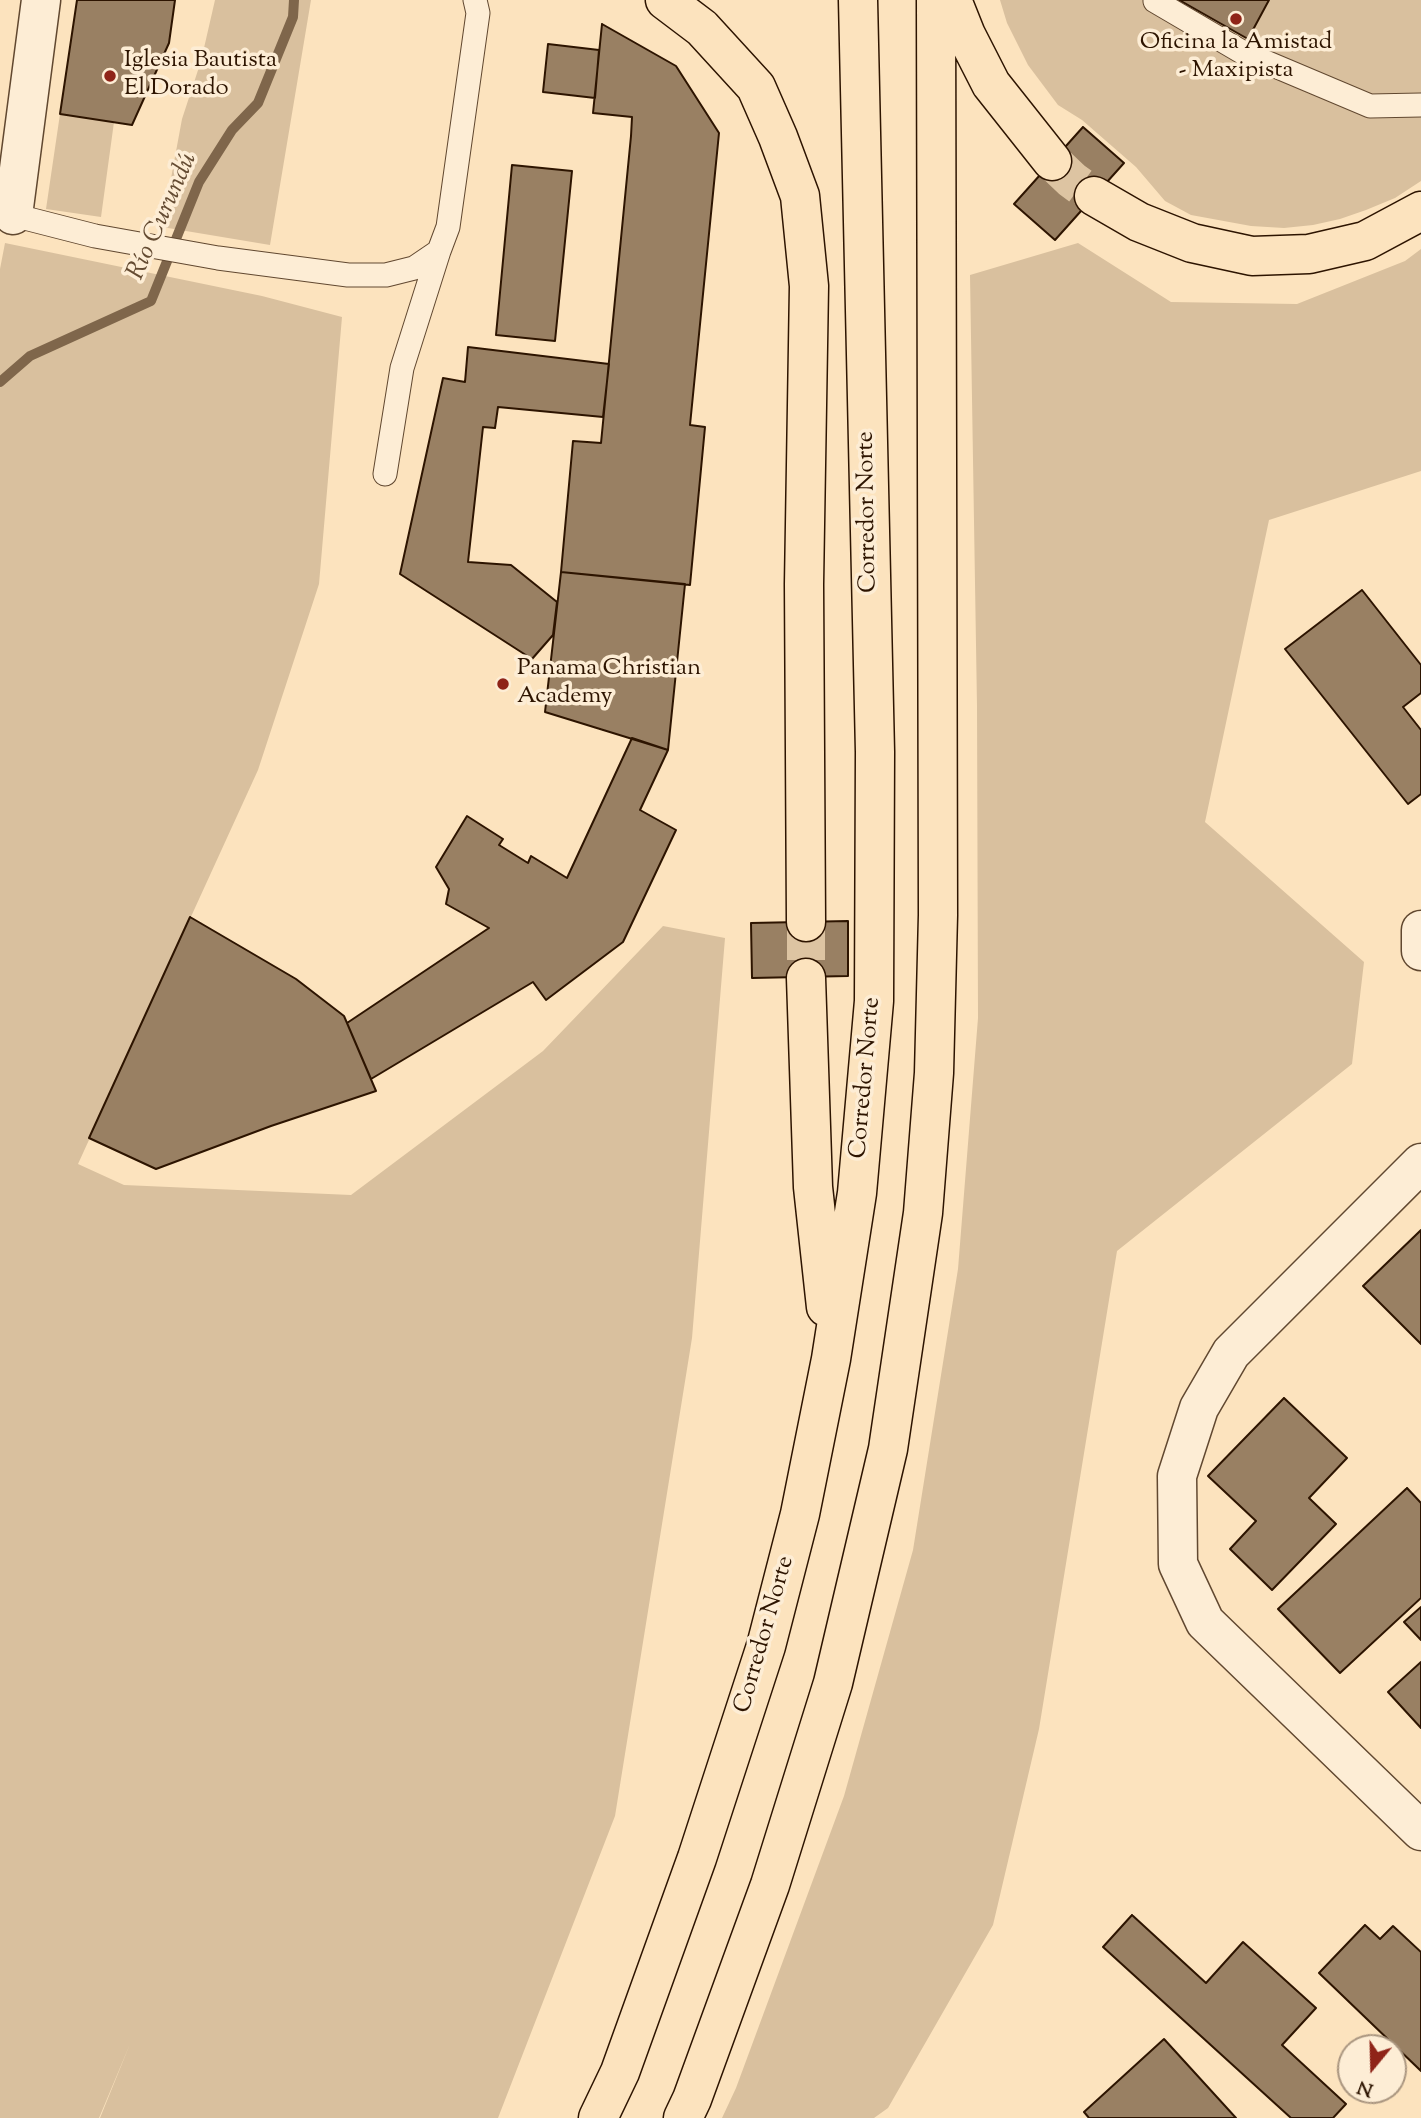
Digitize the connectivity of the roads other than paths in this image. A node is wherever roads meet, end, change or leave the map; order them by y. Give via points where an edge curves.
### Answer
1 (41, 0) edge
2 (475, 0) edge
3 (665, 0) edge
4 (858, 0) edge
5 (936, 0) edge
6 (952, 0) edge
7 (1155, 1) edge
8 (1421, 105) edge
9 (1052, 161) tunnel mouth
10 (1094, 196) tunnel mouth
11 (1421, 211) edge
12 (13, 215) joint
13 (439, 251) junction
14 (384, 474) dead end
15 (806, 922) tunnel mouth
16 (1421, 930) edge
17 (1421, 951) edge
18 (806, 978) tunnel mouth
19 (1421, 1163) edge
20 (831, 1359) junction
21 (1421, 1831) edge
22 (598, 2118) edge
23 (683, 2118) edge

1 - 12 street
2 - 13 lane via 478,13 448,227
3 - 15 highway via 702,28 756,87 800,196 809,286 804,584
4 - 20 highway, Corredor Norte via 875,752 874,1001 857,1193
5 - 23 highway via 938,915 934,1073 923,1213 888,1449 833,1683 770,1885
6 - 9 highway via 991,84
7 - 8 lane via 1242,52 1370,106
10 - 11 highway via 1160,231 1252,256 1309,254 1366,241
12 - 13 lane via 95,236 348,275 386,275 414,268
13 - 14 lane via 402,368
16 - 17 street
18 - 20 highway via 813,1187
19 - 21 street via 1231,1353 1199,1408 1177,1476 1178,1564 1205,1622
20 - 22 highway, Corredor Norte via 800,1514 766,1646 697,1858 620,2072

